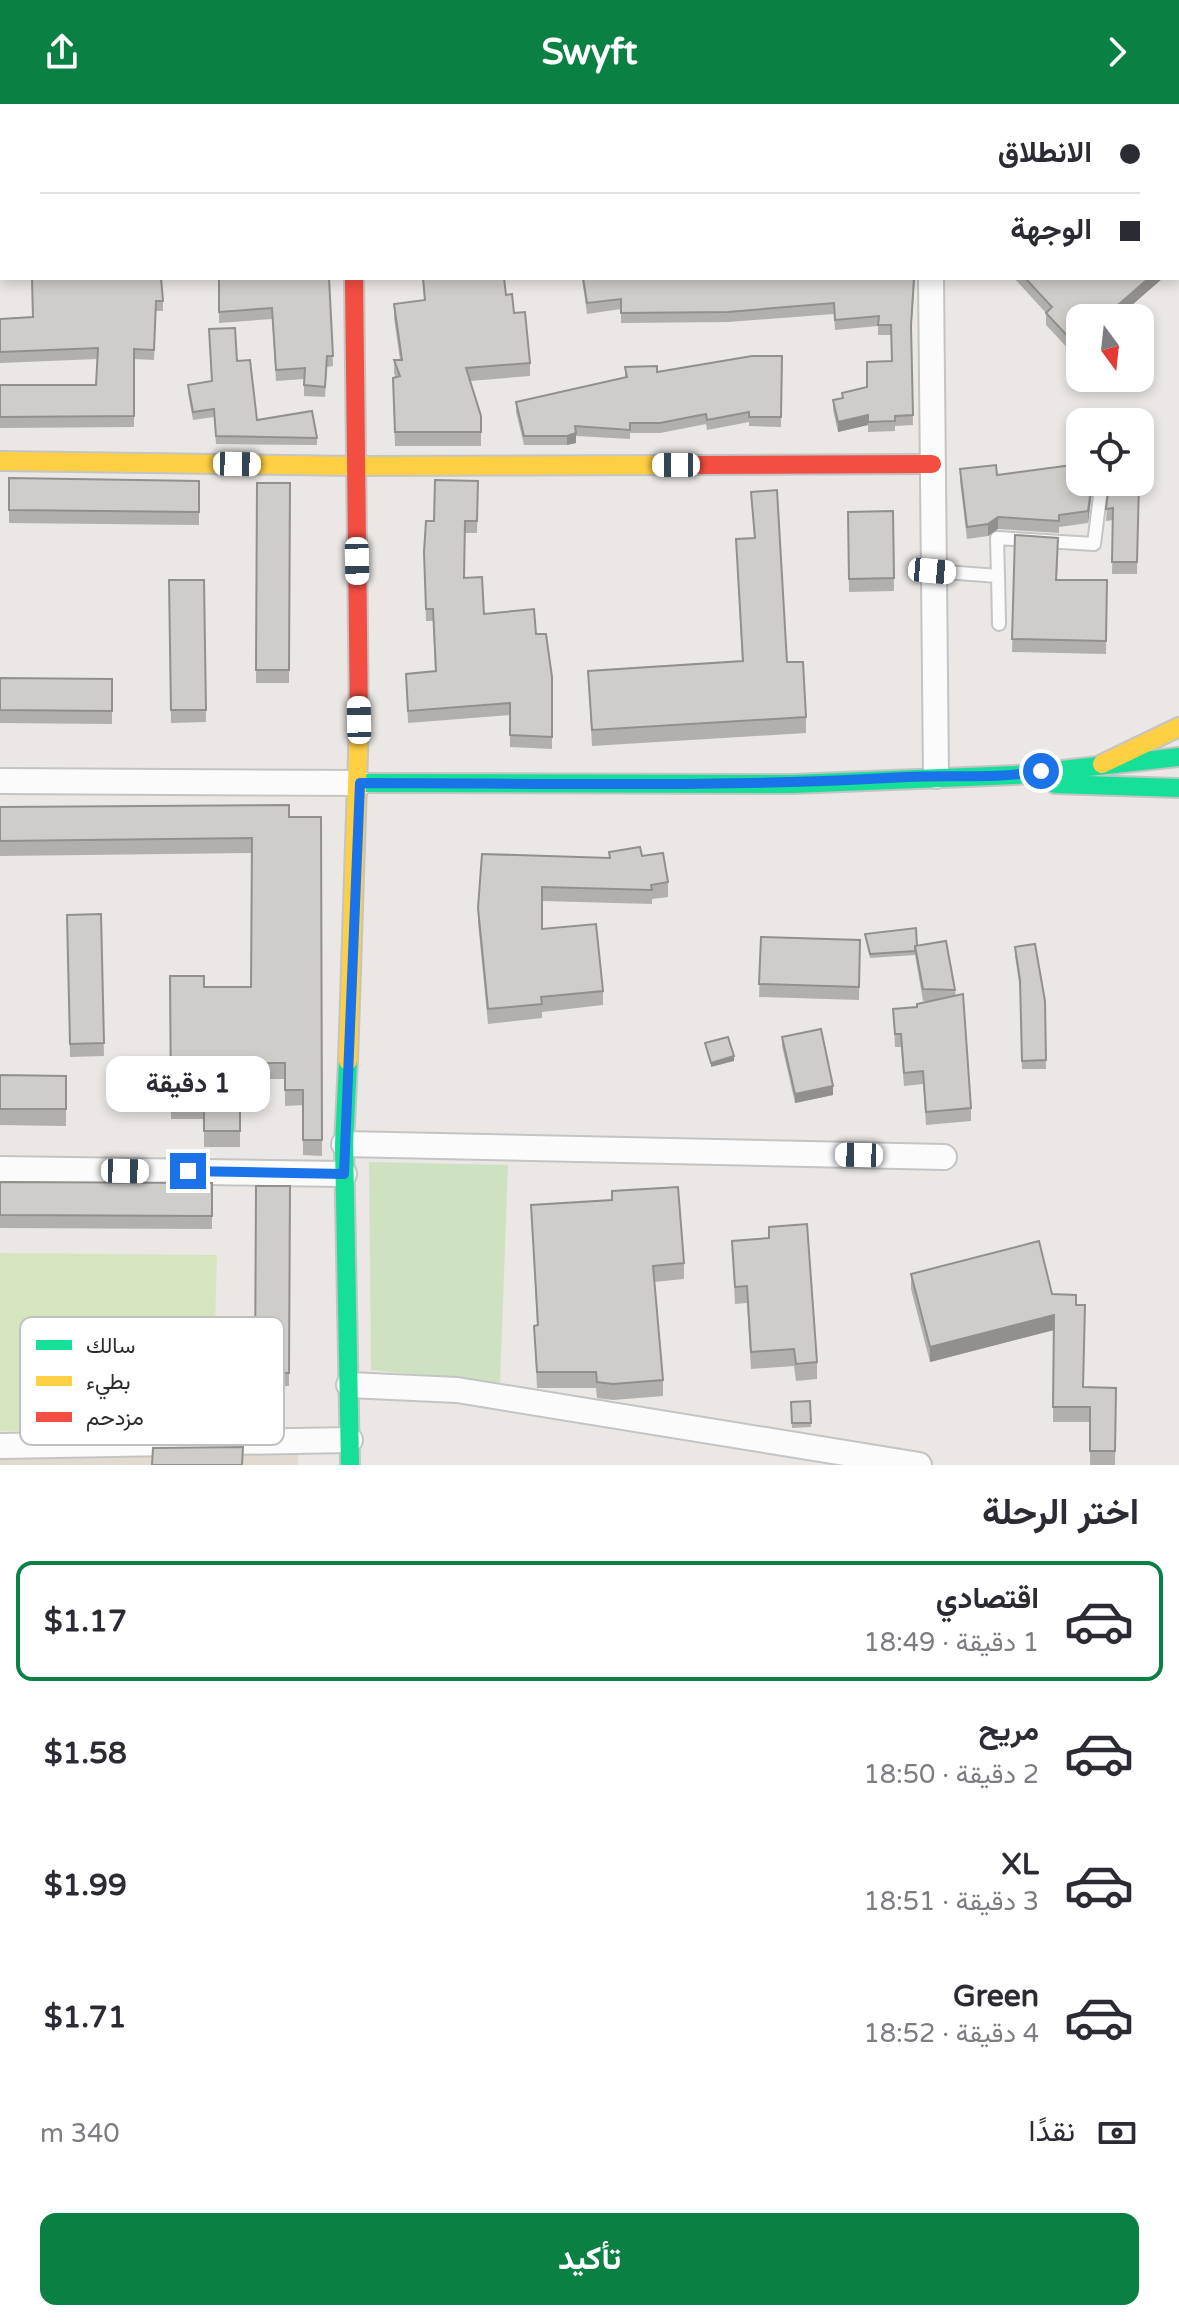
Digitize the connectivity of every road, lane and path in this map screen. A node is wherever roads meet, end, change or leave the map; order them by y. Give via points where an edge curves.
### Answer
1 (354, 280) edge
2 (931, 280) edge
3 (0, 461) edge
4 (932, 464) junction
5 (356, 466) junction
6 (1100, 496) dead end
7 (932, 571) junction
8 (998, 576) junction
9 (999, 624) dead end
10 (1179, 727) edge
11 (1179, 757) edge
12 (1102, 764) junction
13 (1016, 775) junction
14 (936, 776) junction
15 (0, 781) edge
16 (360, 783) junction
17 (1179, 788) edge
18 (344, 1144) junction
19 (944, 1157) dead end
20 (0, 1169) edge
21 (344, 1174) junction
22 (349, 1385) junction
23 (350, 1440) junction
24 (284, 1441) edge
25 (58, 1445) edge
26 (0, 1446) edge
27 (350, 1465) edge
28 (919, 1465) edge

1 - 5 main road
2 - 4 street
3 - 5 main road
4 - 5 main road
4 - 7 street
5 - 16 main road
6 - 8 lane via 1094,544 997,538
7 - 8 lane
7 - 14 street
8 - 9 lane
10 - 12 main road
11 - 12 main road
12 - 13 main road
13 - 14 main road
13 - 17 main road via 1085,787
14 - 16 main road via 793,784
15 - 16 street
16 - 18 main road
18 - 19 street
18 - 21 main road
20 - 21 street
21 - 22 main road
22 - 23 main road
22 - 28 street via 457,1390
23 - 24 street
23 - 27 main road
25 - 26 street

